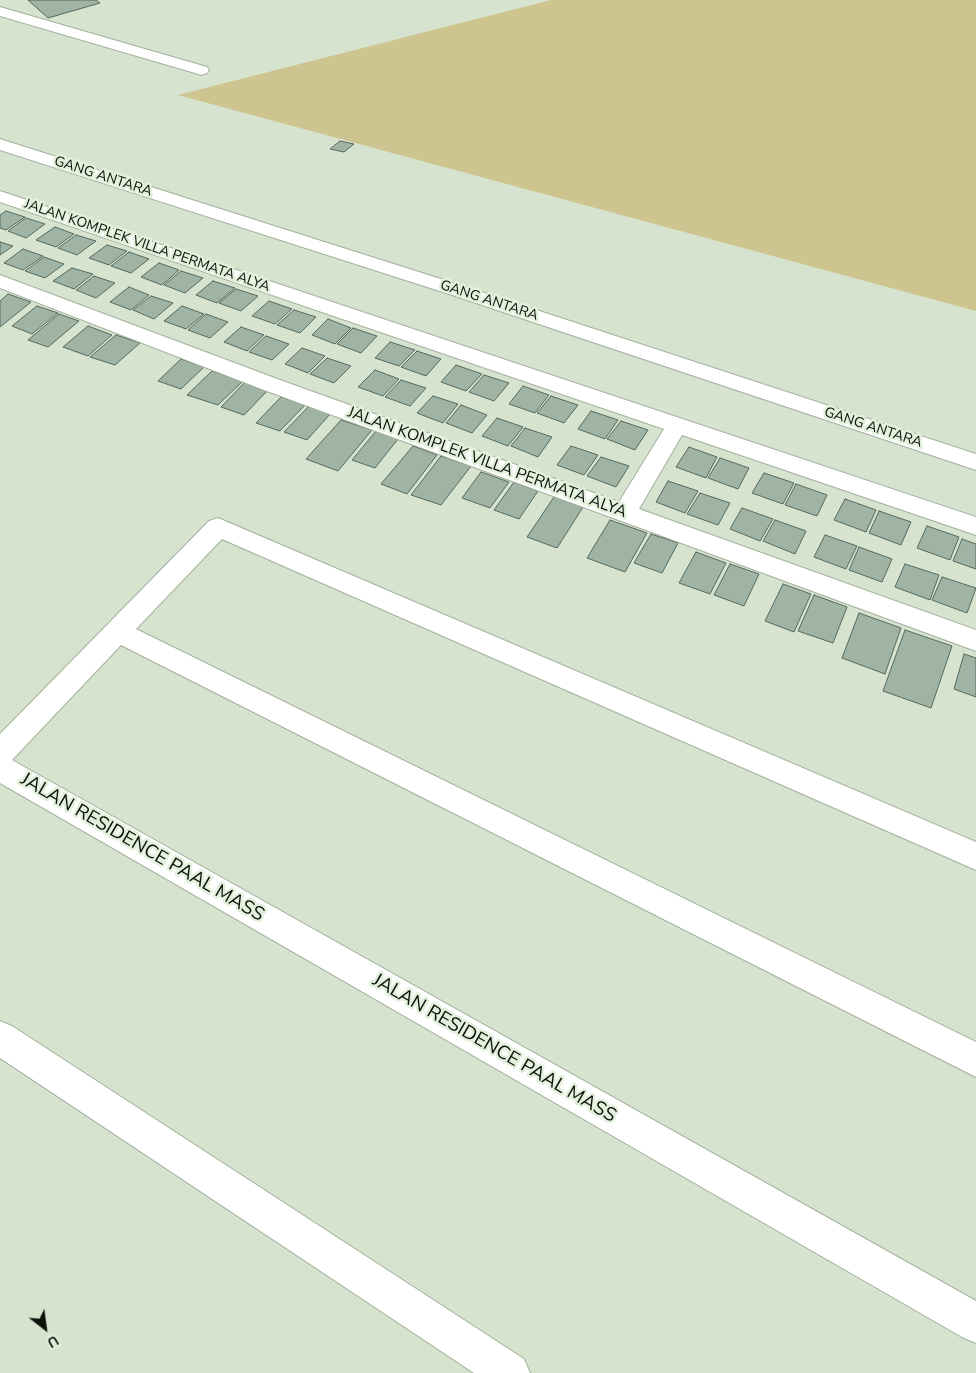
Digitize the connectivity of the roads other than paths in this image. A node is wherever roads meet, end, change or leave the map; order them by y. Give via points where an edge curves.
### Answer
1 (0, 11) edge
2 (201, 70) dead end
3 (0, 144) edge
4 (0, 196) edge
5 (0, 281) edge
6 (676, 425) junction
7 (976, 462) edge
8 (625, 513) junction
9 (976, 526) edge
10 (117, 631) junction
11 (976, 641) edge
12 (4, 765) edge
13 (976, 856) edge
14 (0, 1038) edge
15 (976, 1060) edge
16 (976, 1323) edge
17 (510, 1373) edge

1 - 2 street
3 - 7 street, GANG ANTARA via 447,287
4 - 6 street, JALAN KOMPLEK VILLA PERMATA ALYA
5 - 8 street, JALAN KOMPLEK VILLA PERMATA ALYA via 272,385
6 - 8 street
6 - 9 street, JALAN KOMPLEK VILLA PERMATA ALYA
8 - 11 street, JALAN KOMPLEK VILLA PERMATA ALYA
10 - 12 street
10 - 13 street via 218,527
10 - 15 street
12 - 16 street, JALAN RESIDENCE PAAL MASS
14 - 17 street

